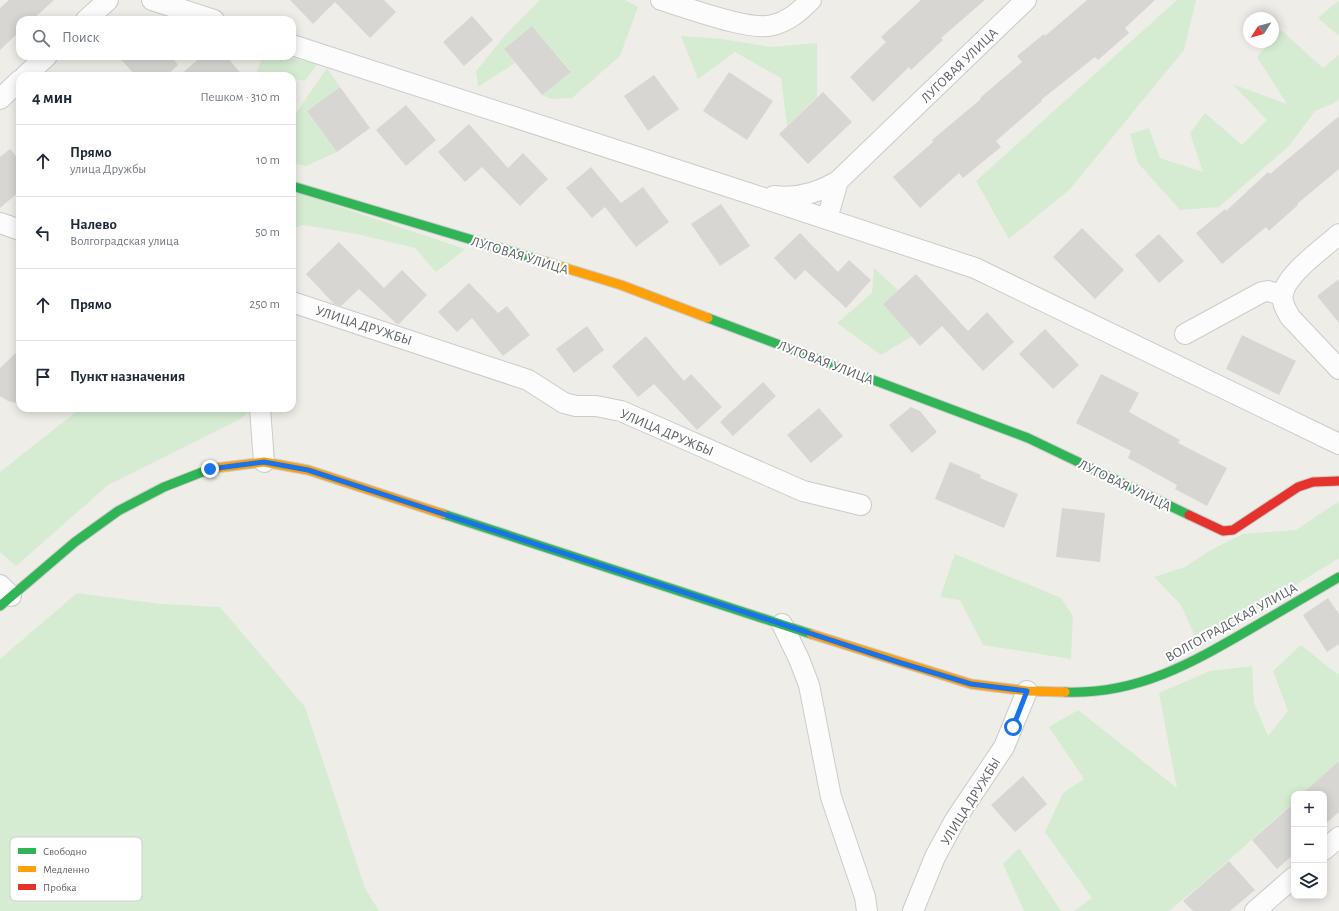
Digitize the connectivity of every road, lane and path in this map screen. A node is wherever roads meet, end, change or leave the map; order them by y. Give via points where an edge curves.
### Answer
1 (108, 0) edge
2 (152, 0) edge
3 (661, 0) edge
4 (811, 0) edge
5 (1026, 0) edge
6 (90, 16) edge
7 (202, 16) edge
8 (296, 46) edge
9 (43, 60) edge
10 (31, 72) edge
11 (838, 180) junction
12 (296, 187) edge
13 (748, 193) junction
14 (827, 219) junction
15 (0, 223) edge
16 (16, 229) edge
17 (1339, 234) edge
18 (1282, 295) junction
19 (296, 303) edge
20 (1185, 334) dead end
21 (1339, 369) edge
22 (260, 412) edge
23 (1339, 444) edge
24 (264, 462) junction
25 (1339, 481) edge
26 (861, 505) dead end
27 (1339, 577) edge
28 (4, 596) edge
29 (782, 624) junction
30 (1027, 691) junction
31 (1339, 837) edge
32 (1327, 847) edge
33 (1291, 880) edge
34 (867, 911) edge
35 (913, 911) edge
36 (1255, 911) edge

1 - 6 street
2 - 7 street
3 - 4 street via 741,24 772,26 799,12
5 - 11 street, ЛУГОВАЯ УЛИЦА
8 - 13 street, ЛУГОВАЯ УЛИЦА
9 - 10 street
11 - 13 street, ЛУГОВАЯ УЛИЦА via 825,189 806,195 780,197
11 - 14 street
12 - 25 street, ЛУГОВАЯ УЛИЦА via 629,288 1028,438 1223,531 1233,530 1298,486 1312,482
13 - 14 street, ЛУГОВАЯ УЛИЦА
14 - 23 street, ЛУГОВАЯ УЛИЦА via 975,268
15 - 16 street
17 - 18 street via 1293,275 1285,284
18 - 20 street via 1262,292
18 - 21 street via 1284,307 1290,317
19 - 26 street, УЛИЦА ДРУЖБЫ via 528,380 564,403 621,411 803,491
22 - 24 street
24 - 28 street, ВОЛГОГРАДСКАЯ УЛИЦА via 210,469 164,487 118,511
24 - 29 street, ВОЛГОГРАДСКАЯ УЛИЦА via 308,470
27 - 30 street, ВОЛГОГРАДСКАЯ УЛИЦА via 1206,655 1166,674 1136,684 1086,693
29 - 30 street, ВОЛГОГРАДСКАЯ УЛИЦА via 971,684
29 - 34 street via 810,685 831,797 865,897
30 - 35 street, УЛИЦА ДРУЖБЫ via 1004,747 955,820 935,857
31 - 32 street
33 - 36 street

